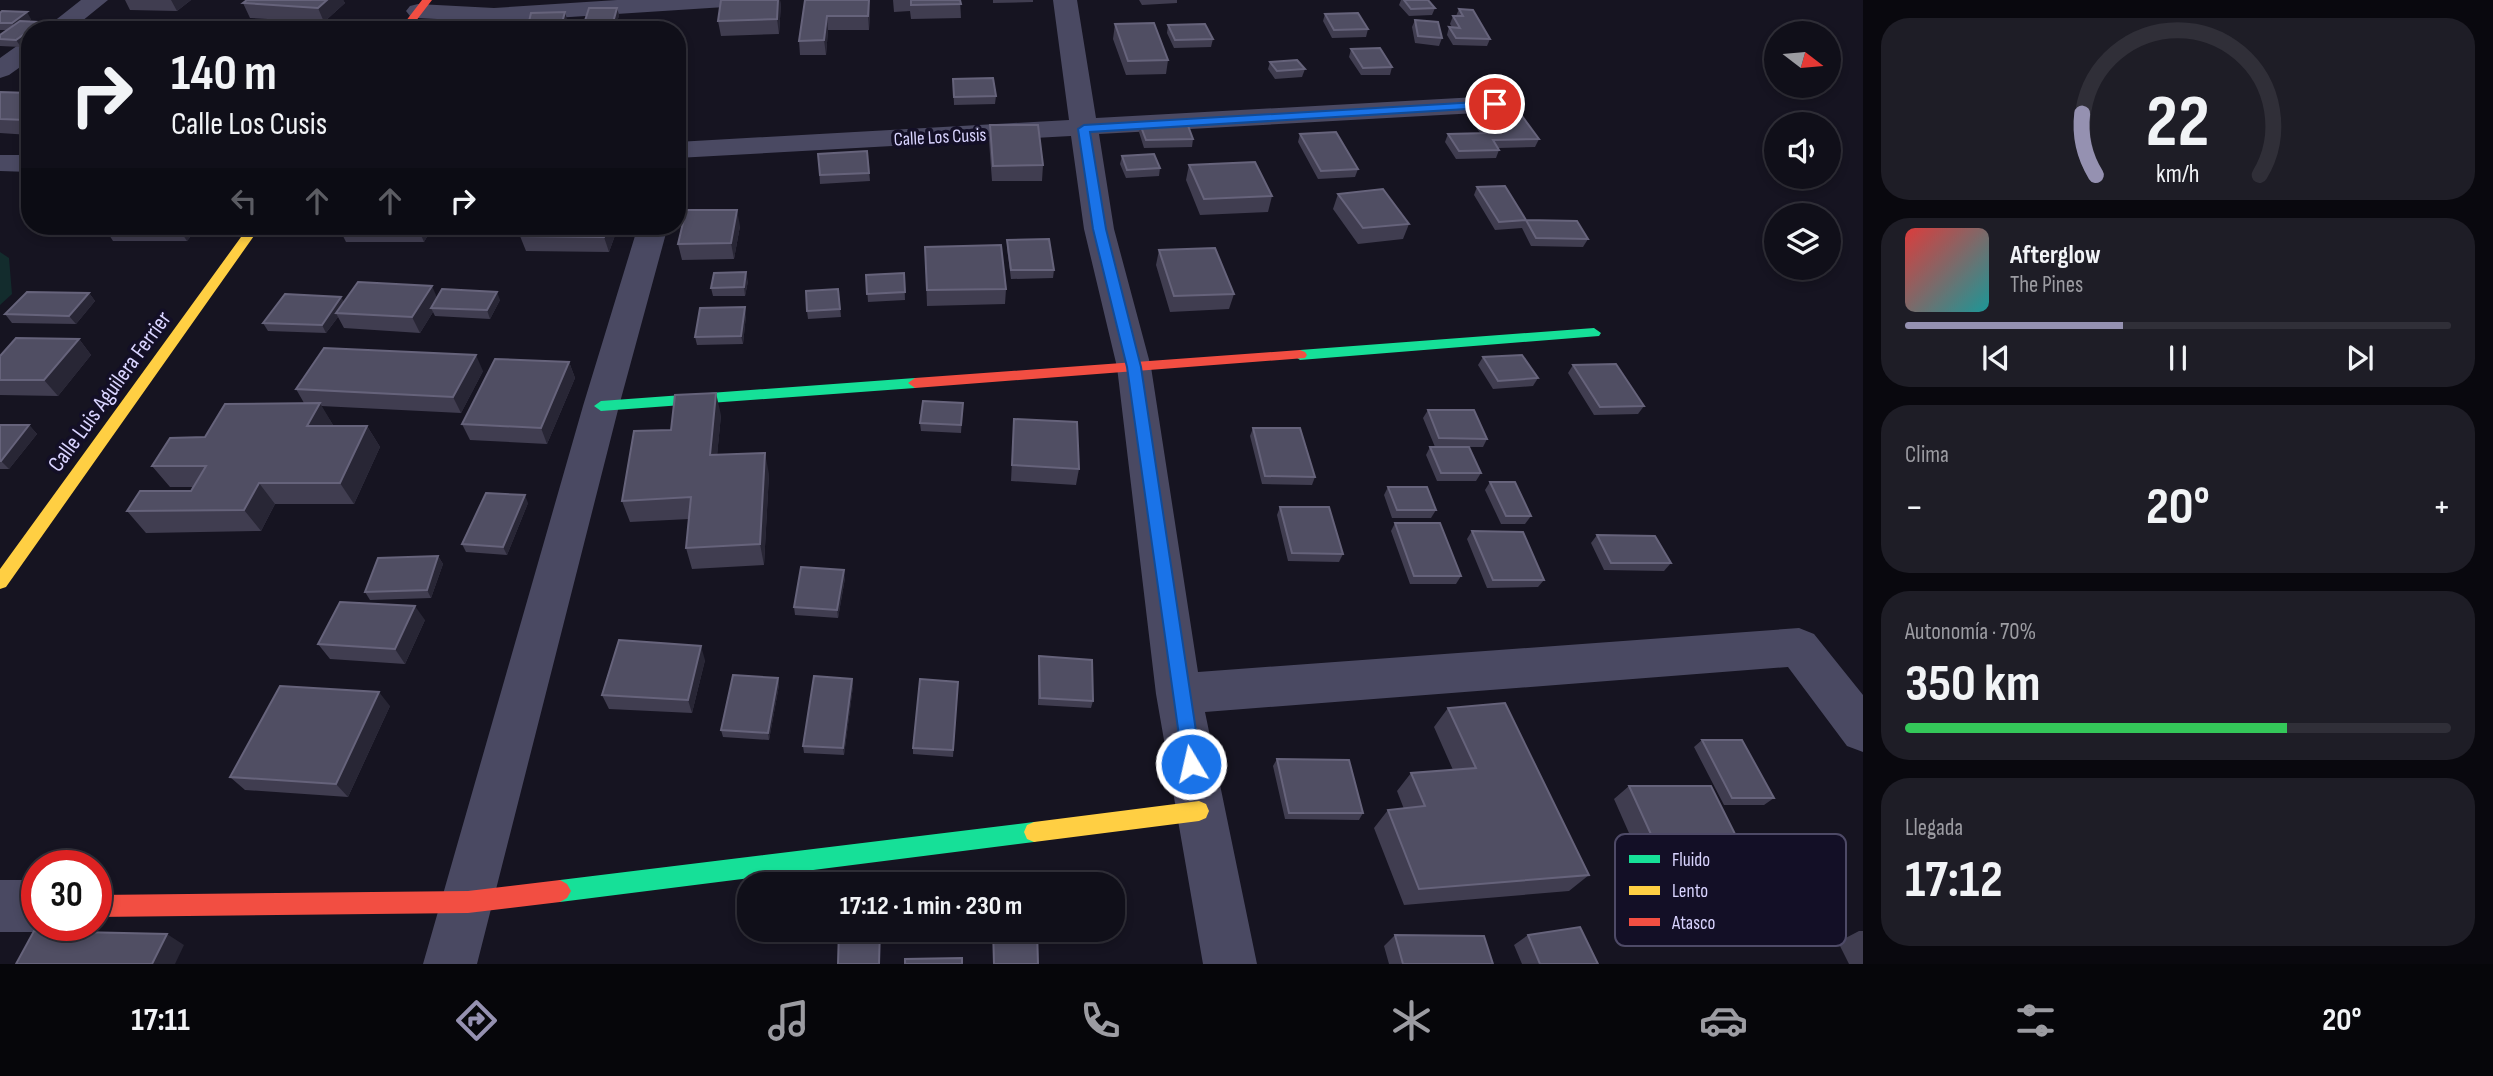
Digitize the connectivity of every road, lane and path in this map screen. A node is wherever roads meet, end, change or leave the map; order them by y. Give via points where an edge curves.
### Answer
1 (96, 0) edge
2 (724, 0) edge
3 (1065, 0) edge
4 (416, 14) edge
5 (67, 21) edge
6 (21, 55) edge
7 (0, 70) edge
8 (1495, 104) dead end
9 (1084, 129) junction
10 (686, 149) edge
11 (0, 163) edge
12 (21, 163) edge
13 (249, 235) edge
14 (650, 235) edge
15 (1594, 333) dead end
16 (1134, 367) junction
17 (601, 406) junction
18 (0, 582) edge
19 (1179, 694) junction
20 (1863, 730) edge
21 (1199, 811) junction
22 (468, 902) junction
23 (112, 905) edge
24 (0, 906) edge
25 (21, 906) edge
26 (450, 964) edge
27 (1230, 964) edge

1 - 5 street
2 - 4 street via 494,15
3 - 9 street
6 - 7 street
8 - 9 street, Calle Los Cusis
9 - 10 street, Calle Los Cusis
9 - 16 street via 1100,229
11 - 12 street
13 - 18 street, Calle Luis Aguilera Ferrier
14 - 17 street
15 - 16 street
16 - 17 street
16 - 19 street
17 - 22 street
19 - 20 street via 1798,647
19 - 21 street
21 - 22 street
21 - 27 street
22 - 23 street
22 - 26 street
24 - 25 street

